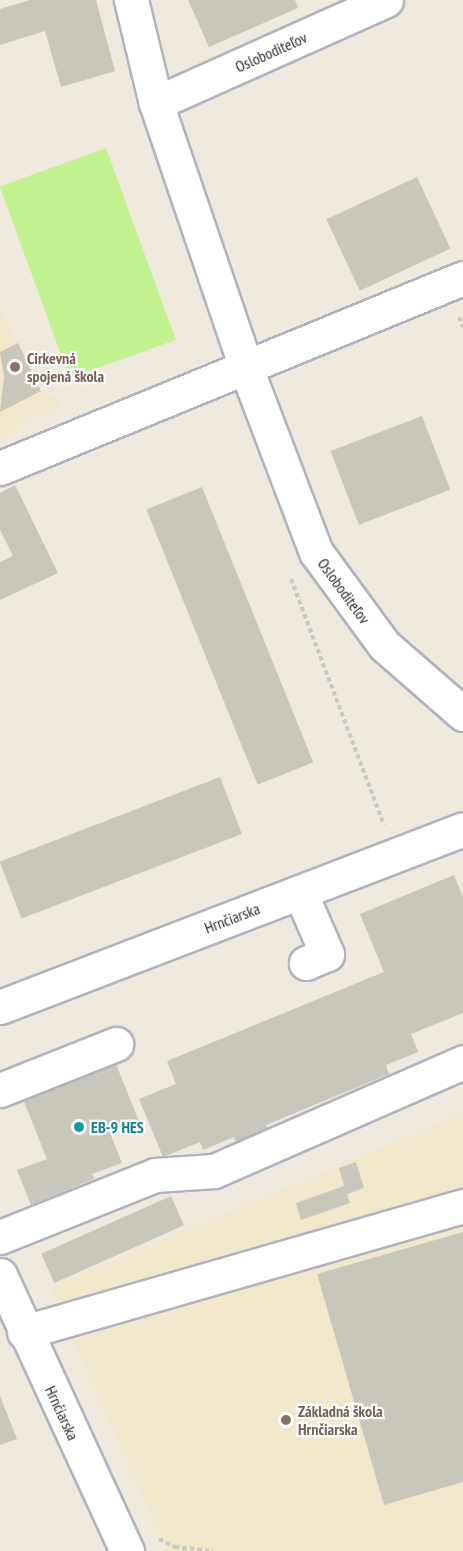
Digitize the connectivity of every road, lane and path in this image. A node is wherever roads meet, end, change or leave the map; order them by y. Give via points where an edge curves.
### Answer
1 (131, 0) edge
2 (386, 0) edge
3 (156, 104) junction
4 (463, 278) edge
5 (246, 368) junction
6 (0, 468) edge
7 (316, 552) junction
8 (463, 714) edge
9 (463, 829) edge
10 (386, 831) dead end
11 (300, 892) junction
12 (306, 963) dead end
13 (0, 1007) edge
14 (116, 1044) dead end
15 (463, 1062) edge
16 (0, 1090) edge
17 (463, 1206) edge
18 (0, 1237) edge
19 (0, 1275) edge
20 (24, 1332) junction
21 (127, 1551) edge

1 - 3 street, Osloboditeľov
2 - 3 street, Osloboditeľov
3 - 5 street, Osloboditeľov
4 - 5 street
5 - 6 street
5 - 7 street, Osloboditeľov
7 - 8 street, Osloboditeľov via 384,645
7 - 10 path via 290,578
9 - 11 street, Hrnčiarska
11 - 12 street via 327,954
11 - 13 street, Hrnčiarska
14 - 16 street
15 - 18 street via 214,1171 155,1175
17 - 20 street
19 - 20 street, Hrnčiarska
20 - 21 street, Hrnčiarska

